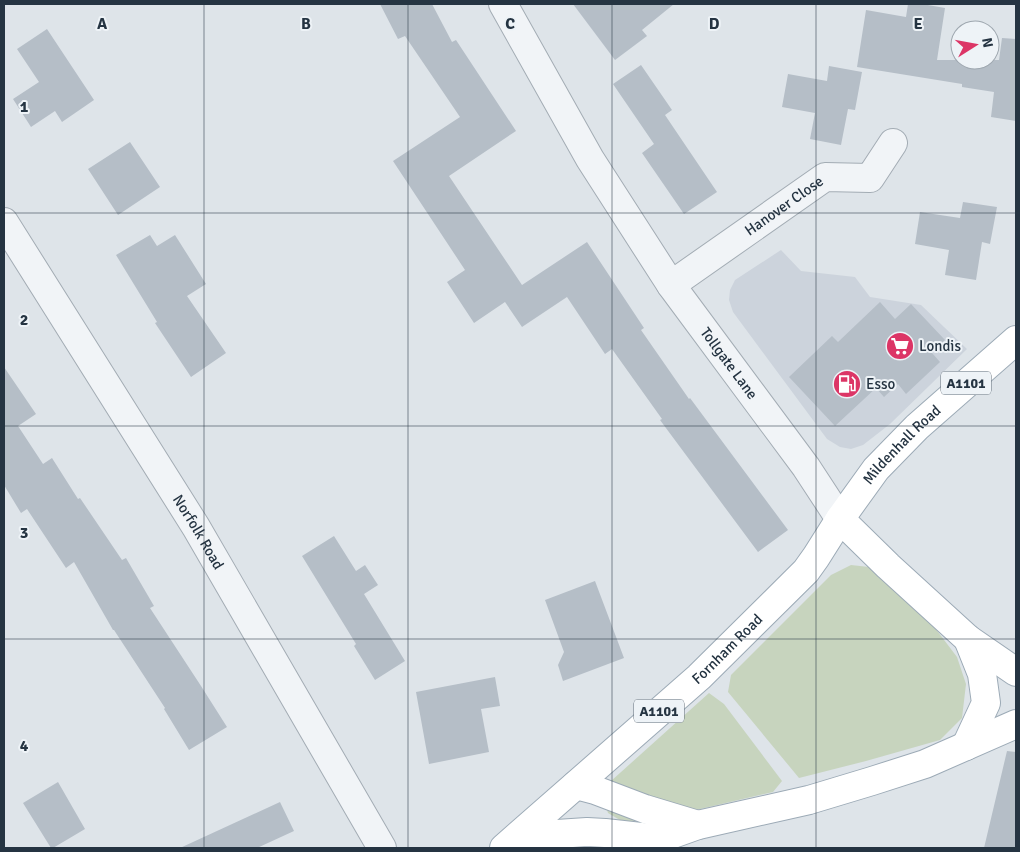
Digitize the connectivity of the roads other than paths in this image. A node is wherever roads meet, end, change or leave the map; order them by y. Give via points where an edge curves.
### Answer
1 (507, 5) edge
2 (893, 143) dead end
3 (4, 222) edge
4 (671, 285) junction
5 (1016, 340) edge
6 (840, 519) junction
7 (968, 639) junction
8 (1016, 672) edge
9 (1016, 724) edge
10 (966, 746) junction
11 (576, 785) junction
12 (698, 825) junction
13 (661, 844) edge
14 (506, 847) edge
15 (382, 848) edge

1 - 4 street, Tollgate Lane via 590,159
2 - 4 street, Hanover Close via 870,178 825,177
3 - 15 street, Norfolk Road via 196,526
4 - 6 street, Tollgate Lane
5 - 6 main road, Mildenhall Road / A1101 via 910,434 876,469
6 - 7 main road, Tollgate Lane
6 - 11 main road, Fornham Road / A1101 via 806,571 699,677
7 - 8 main road, Tollgate Lane
7 - 10 main road via 982,674 986,703
9 - 10 main road, Fornham Road / A1101
10 - 12 main road, Fornham Road / A1101 via 872,782
11 - 12 main road, Fornham Road / A1101
11 - 14 main road, Fornham Road / A1101
12 - 13 main road, Fornham Road / A1101
13 - 14 main road, Fornham Road / A1101 via 587,832 557,834

